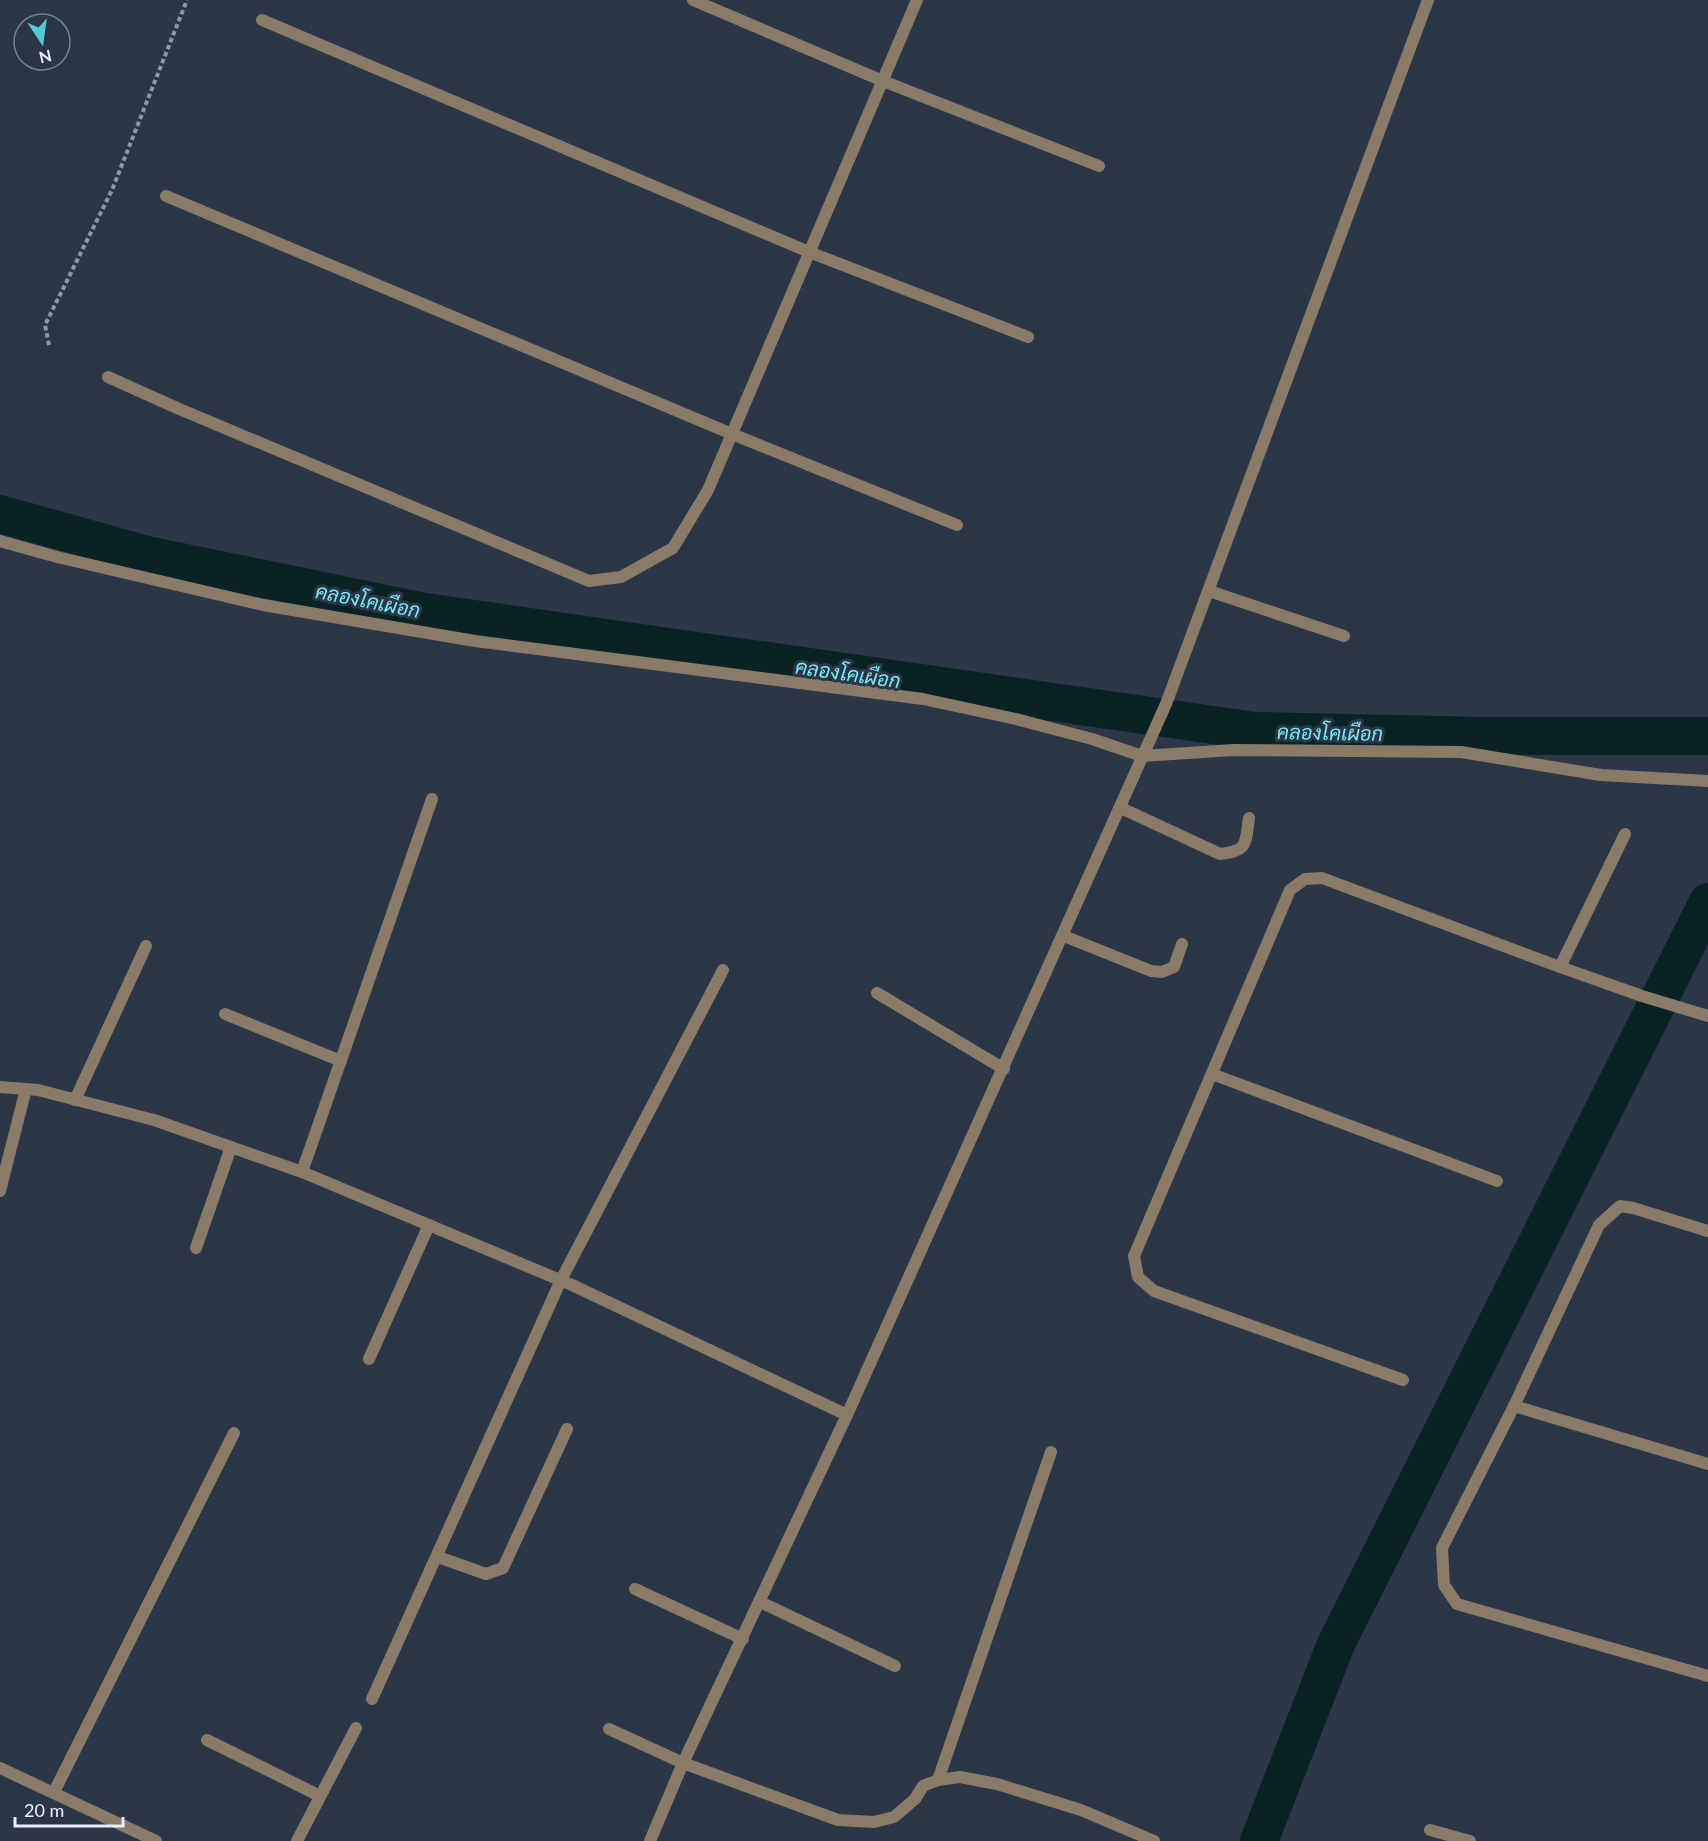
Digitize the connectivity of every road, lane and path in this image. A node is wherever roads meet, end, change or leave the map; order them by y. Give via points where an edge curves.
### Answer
1 (187, 0) edge
2 (693, 0) edge
3 (917, 0) edge
4 (1428, 0) edge
5 (262, 20) dead end
6 (883, 81) junction
7 (1099, 166) dead end
8 (166, 196) dead end
9 (810, 252) junction
10 (1028, 337) dead end
11 (49, 345) dead end
12 (108, 377) dead end
13 (732, 434) junction
14 (957, 525) dead end
15 (0, 542) edge
16 (1209, 591) junction
17 (1344, 636) dead end
18 (1145, 751) junction
19 (1708, 781) edge
20 (432, 799) dead end
21 (1121, 808) junction
22 (1249, 818) dead end
23 (1625, 834) dead end
24 (1064, 936) junction
25 (1182, 944) dead end
26 (146, 946) dead end
27 (1560, 967) junction
28 (723, 970) dead end
29 (877, 993) dead end
30 (225, 1014) dead end
31 (1704, 1016) edge
32 (341, 1061) junction
33 (1004, 1069) junction
34 (1212, 1074) junction
35 (0, 1087) edge
36 (26, 1089) junction
37 (75, 1100) junction
38 (231, 1147) junction
39 (302, 1172) junction
40 (1497, 1181) dead end
41 (0, 1191) edge
42 (429, 1225) junction
43 (1708, 1231) edge
44 (196, 1248) dead end
45 (561, 1280) junction
46 (369, 1359) dead end
47 (1403, 1380) dead end
48 (1514, 1406) junction
49 (847, 1415) junction
50 (567, 1429) dead end
51 (234, 1433) dead end
52 (1051, 1452) dead end
53 (1708, 1464) edge
54 (438, 1557) junction
55 (634, 1589) dead end
56 (760, 1602) junction
57 (743, 1639) junction
58 (895, 1666) dead end
59 (1708, 1676) edge
60 (372, 1699) dead end
61 (356, 1728) dead end
62 (609, 1729) dead end
63 (207, 1740) dead end
64 (683, 1764) junction
65 (0, 1768) edge
66 (938, 1780) junction
67 (54, 1792) junction
68 (320, 1796) junction
69 (1430, 1830) dead end
70 (156, 1841) edge
71 (297, 1841) edge
72 (650, 1841) edge
73 (1154, 1841) edge
74 (1470, 1841) edge

1 - 11 path via 112,190 45,325
2 - 6 street
3 - 6 street
4 - 16 street
5 - 9 street
6 - 7 street
6 - 9 street
8 - 13 street
9 - 10 street
9 - 13 street
12 - 13 street via 589,581 621,577 674,548 708,490
13 - 14 street
15 - 18 street via 263,605 475,641 923,699
16 - 17 street
16 - 18 street
18 - 19 street via 1461,752 1601,775
18 - 21 street
20 - 32 street
21 - 22 street via 1220,854 1236,852 1245,844
21 - 24 street
23 - 27 street
24 - 25 street via 1162,972 1174,967
24 - 33 street
26 - 37 street
27 - 31 street
27 - 34 street via 1322,878 1305,879 1290,890
28 - 45 street
29 - 33 street
30 - 32 street
32 - 39 street
33 - 49 street
34 - 40 street
34 - 47 street via 1134,1256 1138,1277 1154,1291
35 - 36 street
36 - 37 street
36 - 41 street
37 - 38 street via 154,1120
38 - 39 street
38 - 44 street
39 - 42 street
42 - 45 street
42 - 46 street
43 - 48 street via 1620,1206 1599,1225
45 - 49 street
45 - 54 street
48 - 53 street
48 - 59 street via 1442,1548 1443,1585 1457,1604
49 - 56 street
50 - 54 street via 503,1568 486,1574
51 - 67 street
52 - 66 street
54 - 60 street
55 - 57 street
56 - 57 street
56 - 58 street
57 - 64 street
61 - 68 street
62 - 64 street
63 - 68 street
64 - 66 street via 847,1821 874,1822 894,1817 915,1799 923,1786
64 - 72 street
65 - 67 street
66 - 73 street via 960,1777 997,1784 1080,1810
67 - 70 street
68 - 71 street
69 - 74 street

